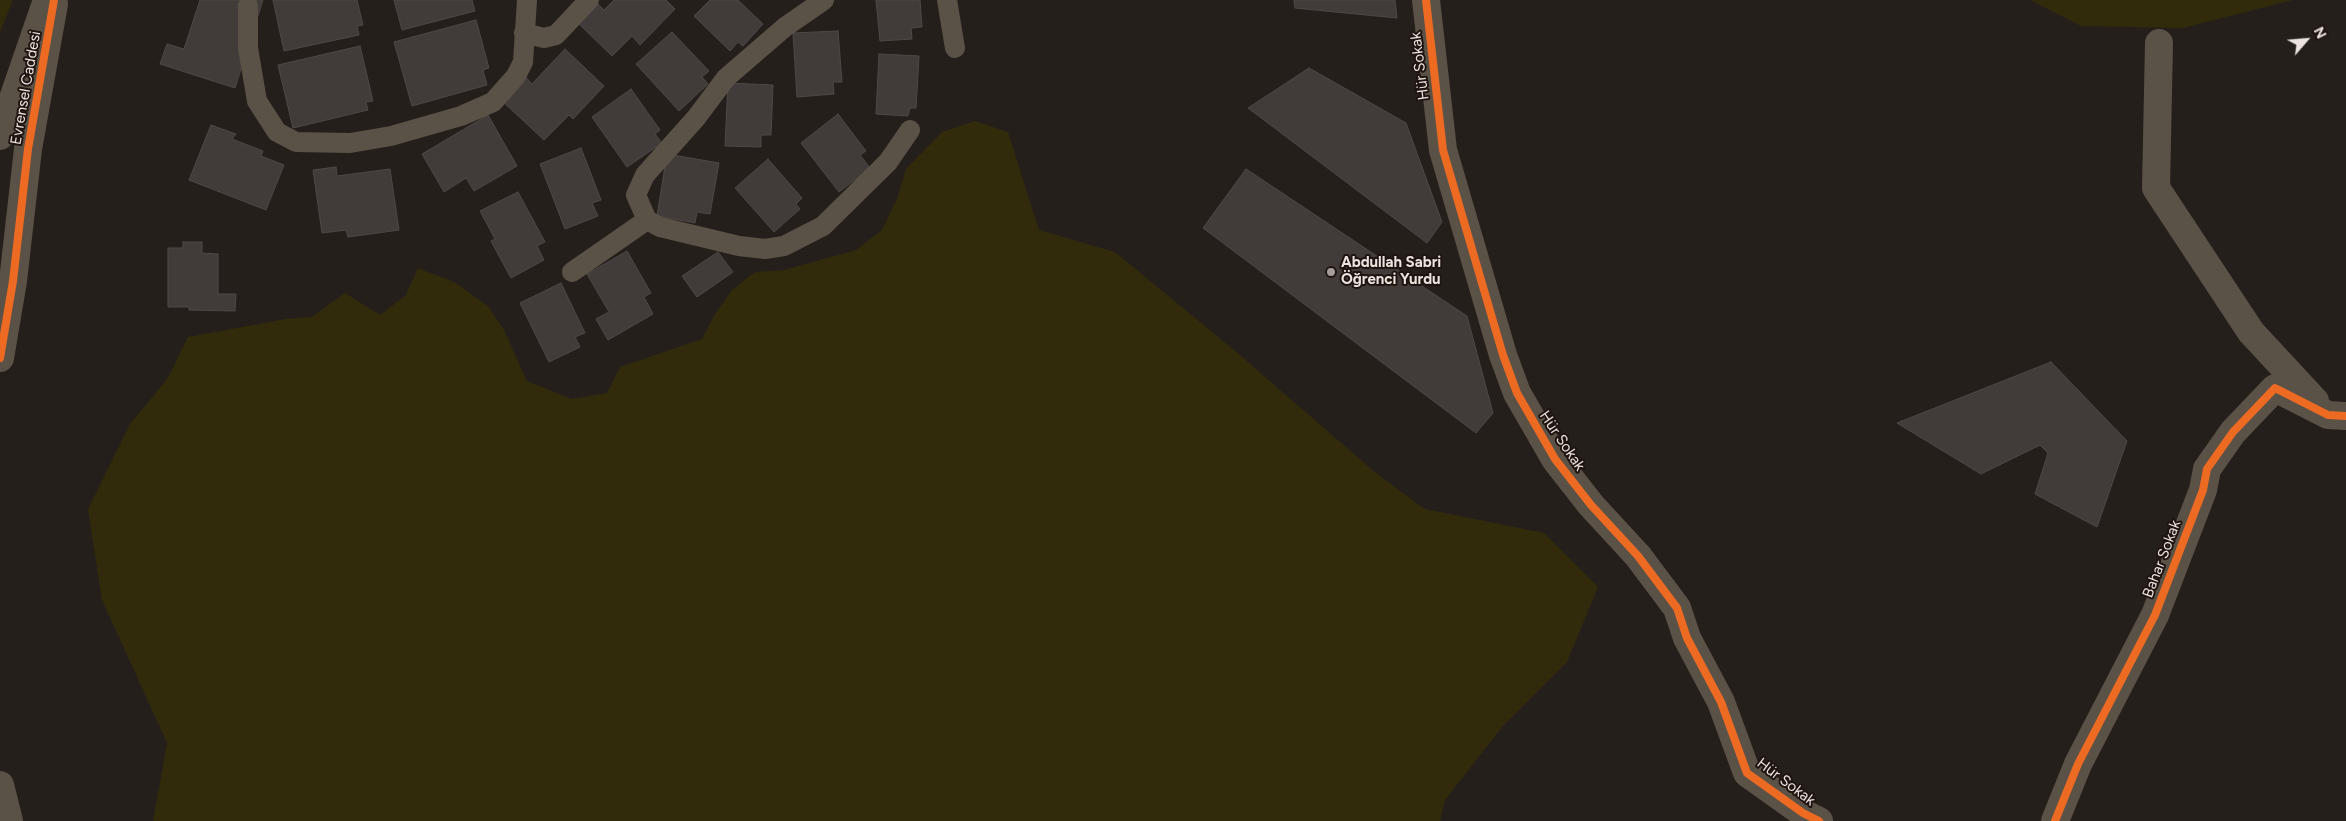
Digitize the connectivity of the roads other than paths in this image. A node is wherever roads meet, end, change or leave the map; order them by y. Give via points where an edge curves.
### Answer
1 (47, 0) edge
2 (54, 0) edge
3 (527, 0) edge
4 (589, 0) edge
5 (824, 0) edge
6 (948, 0) edge
7 (1426, 0) edge
8 (248, 6) dead end
9 (524, 33) junction
10 (2158, 43) dead end
11 (955, 48) dead end
12 (910, 130) dead end
13 (0, 136) edge
14 (647, 220) junction
15 (572, 272) dead end
16 (0, 358) edge
17 (2337, 416) edge
18 (0, 785) edge
19 (9, 821) edge
20 (1819, 821) edge
21 (2055, 821) edge

1 - 13 street
2 - 16 street, Evrensel Caddesi via 28,149
3 - 9 lane
4 - 9 lane via 556,35 544,38
5 - 14 lane via 785,27 726,78 645,174 636,195
6 - 11 lane
7 - 20 street, Hür Sokak via 1443,150 1517,393 1555,459 1638,556 1677,608 1687,638 1721,702 1747,773
8 - 9 lane via 248,48 257,101 277,132 296,142 350,143 391,136 461,116 493,102 516,76 523,62
10 - 17 street via 2156,188 2251,332
12 - 14 lane via 888,162 823,226 784,246 739,246
14 - 15 lane
17 - 21 street, Bahar Sokak via 2275,388 2233,432 2207,469 2203,490 2155,615 2078,764
18 - 19 street

